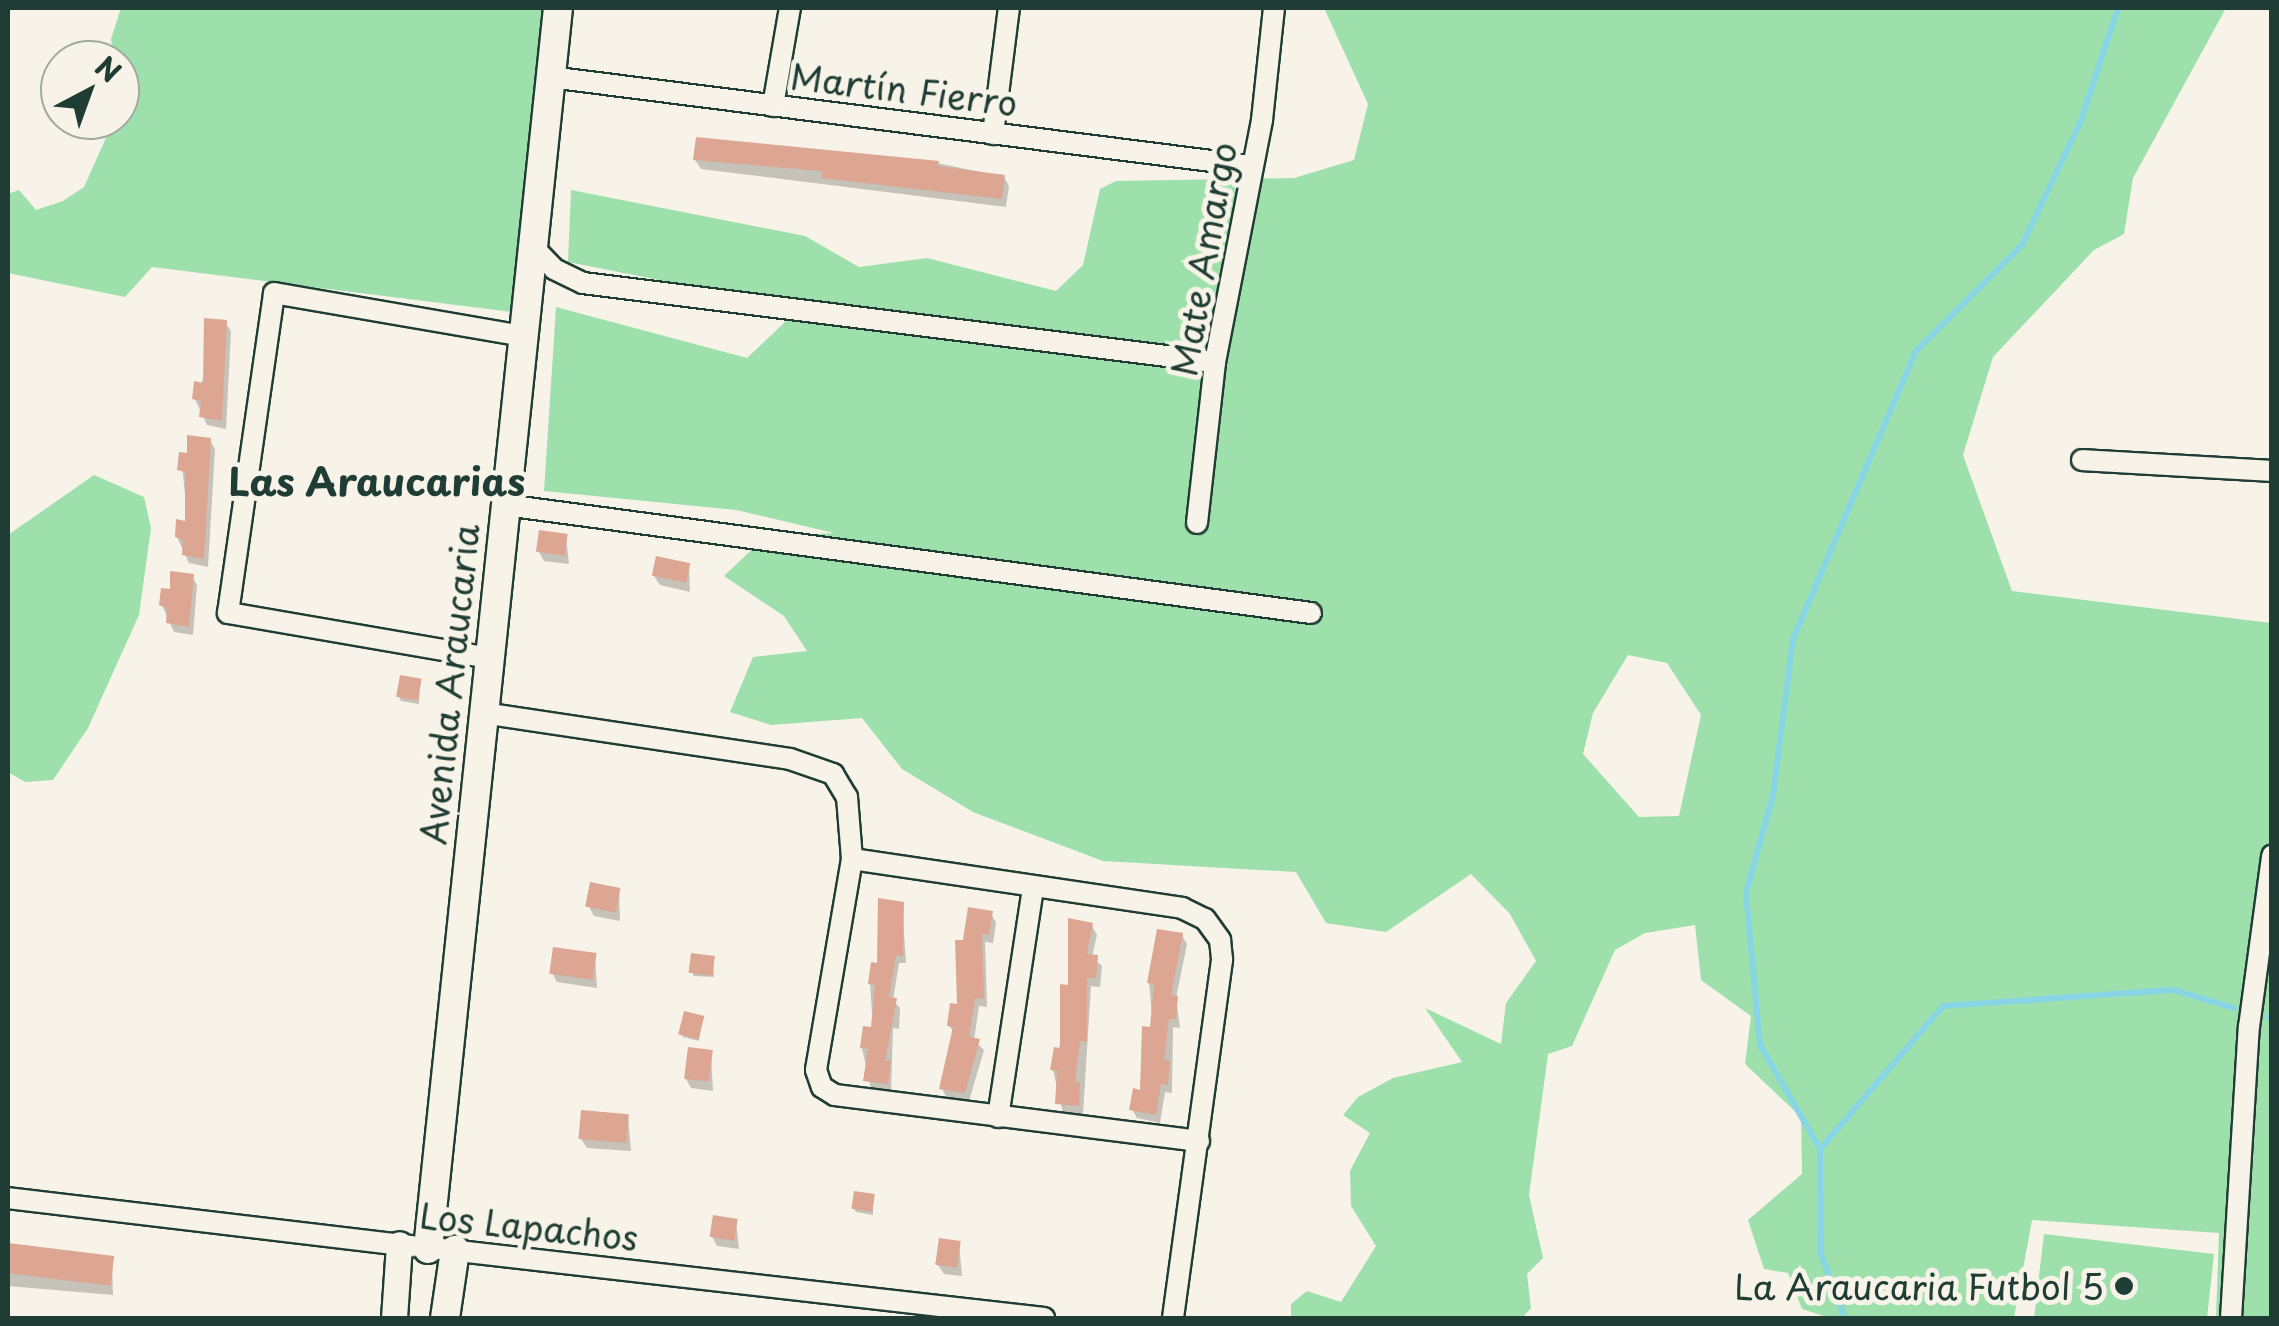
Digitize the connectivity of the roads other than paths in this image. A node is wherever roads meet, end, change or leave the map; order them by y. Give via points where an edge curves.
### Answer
1 (558, 8) edge
2 (790, 8) edge
3 (1008, 8) edge
4 (1274, 8) edge
5 (550, 77) junction
6 (773, 106) junction
7 (993, 134) junction
8 (1251, 166) junction
9 (535, 248) junction
10 (523, 336) junction
11 (1215, 362) junction
12 (2082, 460) dead end
13 (2272, 471) edge
14 (505, 505) junction
15 (1197, 522) dead end
16 (1310, 613) dead end
17 (489, 658) junction
18 (483, 714) junction
19 (2272, 856) edge
20 (852, 859) junction
21 (1032, 889) junction
22 (998, 1117) junction
23 (1199, 1141) junction
24 (8, 1198) edge
25 (399, 1244) junction
26 (442, 1249) junction
27 (902, 1310) edge
28 (394, 1318) edge
29 (446, 1318) edge
30 (1044, 1318) edge
31 (1173, 1318) edge
32 (2232, 1318) edge

1 - 5 main road, Avenida Araucaria
2 - 6 street
3 - 7 street
4 - 8 street, Mate Amargo
5 - 6 street, Martín Fierro
5 - 9 main road, Avenida Araucaria
6 - 7 street, Martín Fierro
7 - 8 street, Martín Fierro
8 - 11 street, Mate Amargo
9 - 10 main road, Avenida Araucaria
9 - 11 street via 554,269 584,284
10 - 14 main road, Avenida Araucaria
10 - 17 street via 274,293 228,613
11 - 15 street, Mate Amargo
12 - 13 street
14 - 16 street
14 - 17 main road, Avenida Araucaria
17 - 18 main road, Avenida Araucaria
18 - 20 street via 790,759 833,774 847,798
18 - 26 main road, Avenida Araucaria
19 - 32 street via 2249,1027
20 - 21 street
20 - 22 street via 816,1070 822,1087 835,1095
21 - 22 street
21 - 23 street via 1182,908 1205,919 1220,940
22 - 23 street
23 - 31 street
24 - 25 street, Los Lapachos
25 - 26 street, Los Lapachos
25 - 28 street
26 - 27 street, Los Lapachos
26 - 29 main road, Avenida Araucaria
27 - 30 street, Los Lapachos

